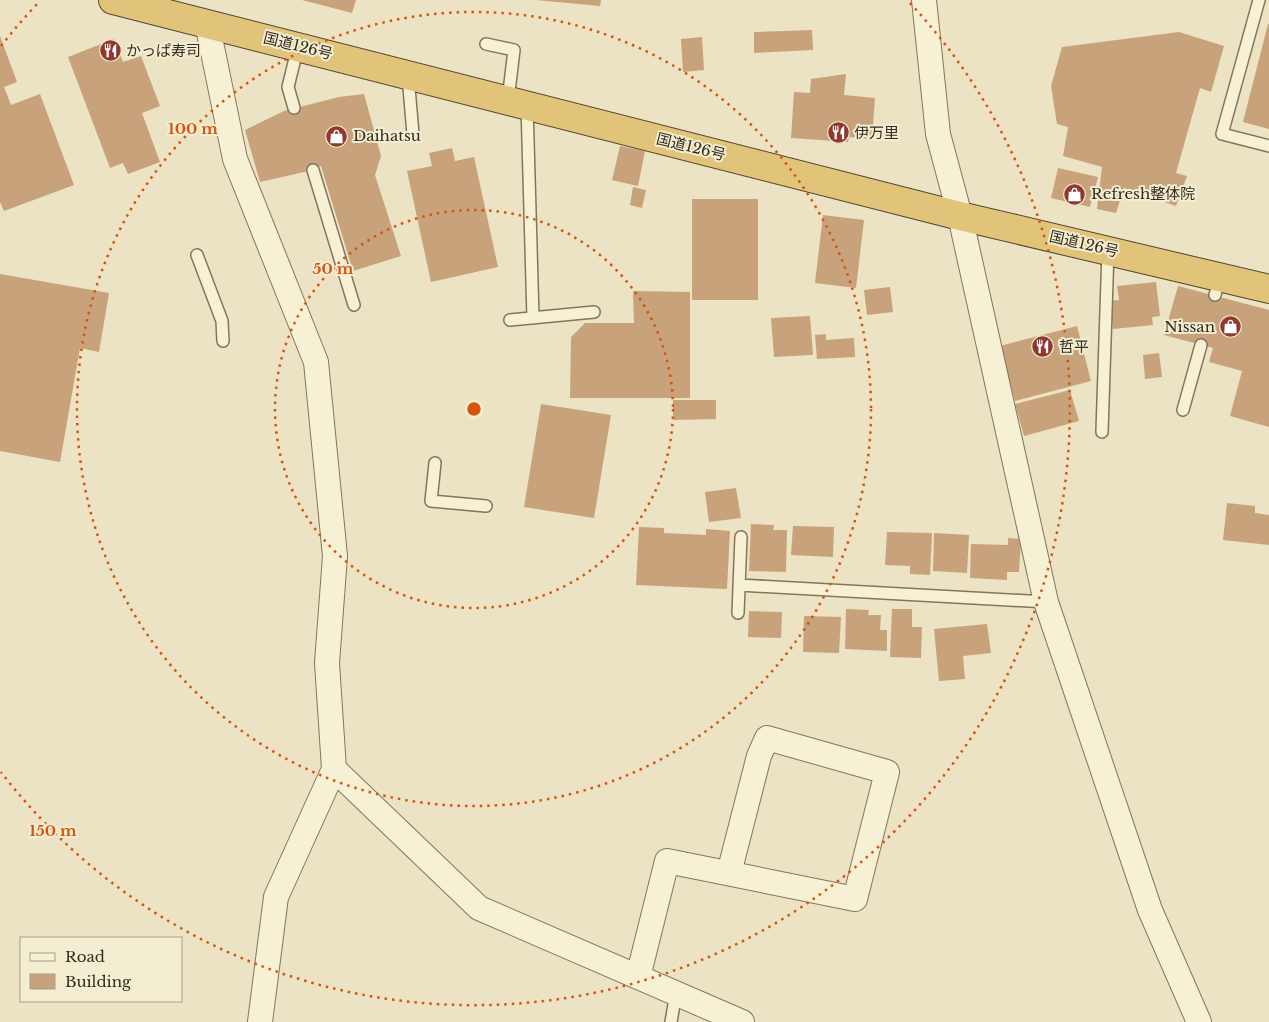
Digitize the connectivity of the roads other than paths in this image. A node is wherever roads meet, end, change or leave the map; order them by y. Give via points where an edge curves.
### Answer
1 (113, 0) edge
2 (924, 0) edge
3 (1259, 0) edge
4 (169, 7) edge
5 (206, 23) junction
6 (486, 44) dead end
7 (298, 46) junction
8 (408, 74) junction
9 (518, 103) junction
10 (294, 108) dead end
11 (413, 134) dead end
12 (1269, 146) edge
13 (313, 170) dead end
14 (960, 216) junction
15 (1108, 250) junction
16 (197, 255) dead end
17 (1269, 289) edge
18 (354, 305) dead end
19 (594, 312) dead end
20 (533, 318) junction
21 (510, 320) dead end
22 (223, 341) dead end
23 (1201, 345) dead end
24 (1183, 410) dead end
25 (1102, 432) dead end
26 (435, 463) dead end
27 (486, 506) dead end
28 (741, 537) dead end
29 (739, 585) junction
30 (1046, 602) junction
31 (738, 613) dead end
32 (334, 769) junction
33 (729, 873) junction
34 (638, 977) junction
35 (676, 993) junction
36 (260, 1022) edge
37 (671, 1022) edge
38 (742, 1022) edge
39 (1199, 1022) edge

1 - 4 highway, 国道126号
2 - 14 street via 938,134
3 - 12 lane via 1222,134
4 - 5 highway, 国道126号
5 - 7 highway, 国道126号
5 - 32 street via 235,160 316,362 335,556 328,663
6 - 9 lane via 514,50
7 - 8 highway, 国道126号
7 - 10 lane via 288,88
8 - 9 highway, 国道126号
8 - 11 lane
9 - 14 highway, 国道126号
9 - 20 lane
13 - 18 lane
14 - 15 highway, 国道126号
14 - 30 street
15 - 17 highway, 国道126号 via 1217,286
15 - 25 lane
16 - 22 lane via 222,321
19 - 20 lane
20 - 21 lane
23 - 24 lane
26 - 27 lane via 431,501
28 - 29 lane
29 - 30 lane
29 - 31 lane
30 - 39 street via 1150,910
32 - 34 street via 479,908
32 - 36 street via 276,897
33 - 33 street via 855,899 887,772 767,738 759,756
33 - 34 street via 667,861
34 - 35 street
35 - 37 lane
35 - 38 street

